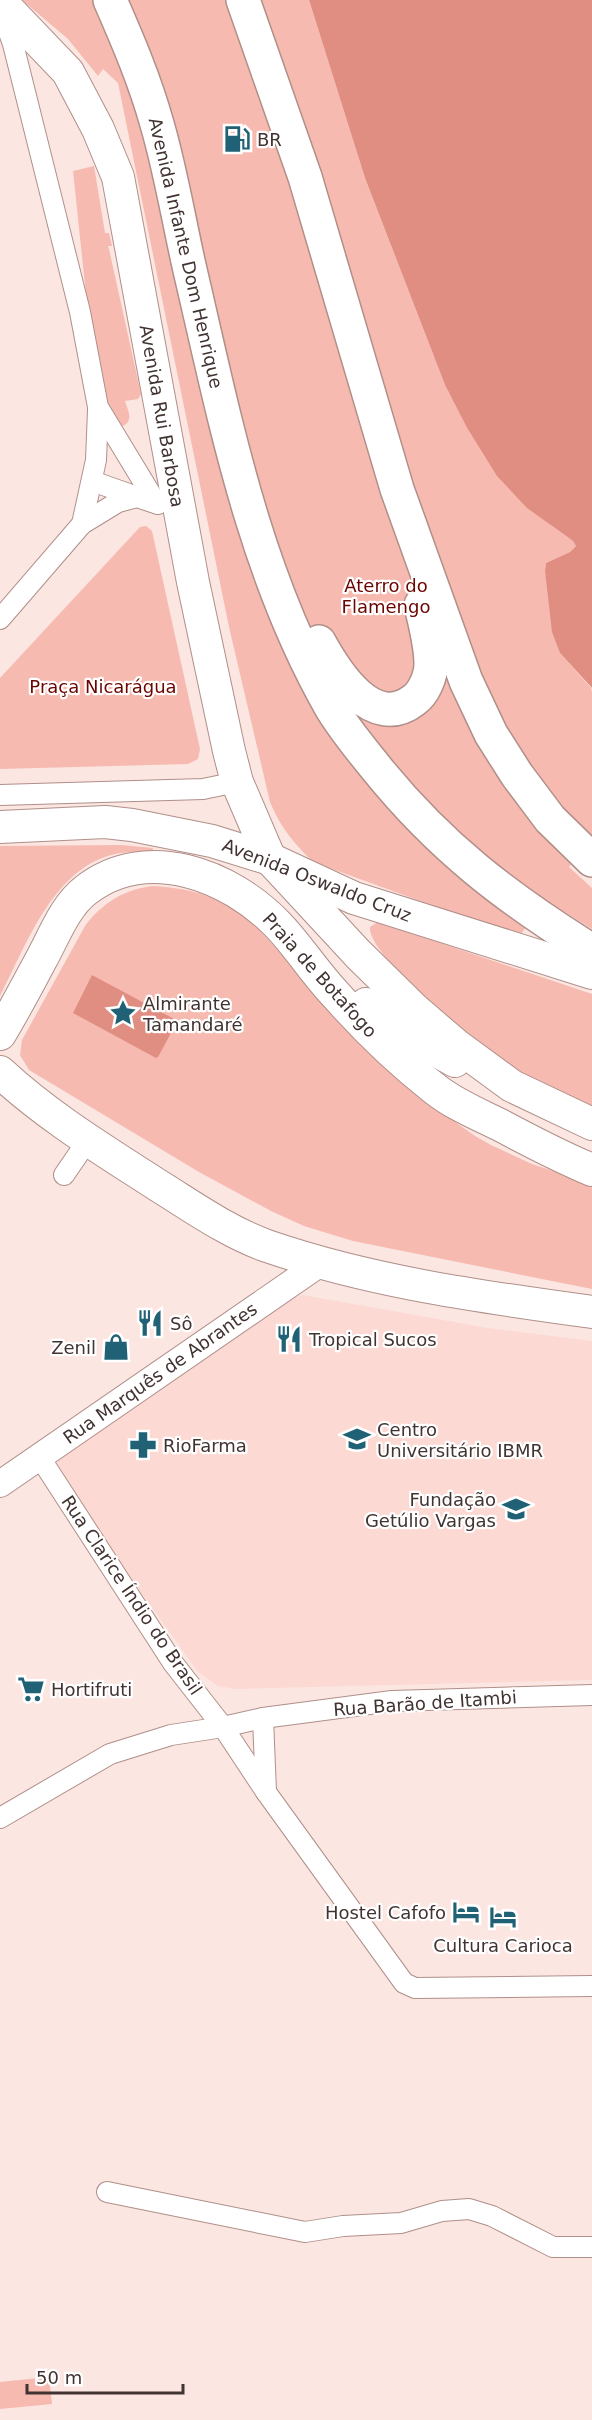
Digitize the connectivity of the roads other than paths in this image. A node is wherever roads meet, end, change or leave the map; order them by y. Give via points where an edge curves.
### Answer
1 (110, 0) edge
2 (243, 0) edge
3 (0, 1) edge
4 (0, 8) edge
5 (98, 407) junction
6 (92, 482) junction
7 (397, 489) junction
8 (146, 499) junction
9 (248, 511) junction
10 (82, 524) junction
11 (183, 528) junction
12 (0, 619) edge
13 (237, 782) junction
14 (0, 795) edge
15 (0, 827) edge
16 (270, 859) junction
17 (592, 860) edge
18 (278, 925) junction
19 (592, 951) edge
20 (592, 974) edge
21 (0, 1034) edge
22 (0, 1072) edge
23 (512, 1086) junction
24 (592, 1124) edge
25 (88, 1140) junction
26 (592, 1170) edge
27 (64, 1175) dead end
28 (322, 1262) junction
29 (592, 1312) edge
30 (39, 1456) junction
31 (0, 1484) edge
32 (592, 1695) edge
33 (263, 1718) junction
34 (223, 1727) junction
35 (266, 1792) junction
36 (0, 1818) edge
37 (592, 1986) edge
38 (107, 2192) dead end
39 (592, 2247) edge

1 - 9 highway, Avenida Infante Dom Henrique via 158,126
2 - 7 highway via 305,177
3 - 11 main road, Avenida Rui Barbosa via 68,72 118,177
4 - 5 street, Avenida Rui Barbosa via 13,44 80,312
5 - 6 street via 98,448
5 - 8 street, Avenida Rui Barbosa
6 - 8 street
6 - 10 street
7 - 9 highway via 431,666 417,699 404,708 376,708 342,679
7 - 17 highway via 466,681 491,734 550,819
8 - 10 street via 118,502
8 - 11 street
9 - 19 highway via 297,642 354,741 400,797 478,873 532,914
10 - 12 street
11 - 13 main road, Avenida Rui Barbosa
13 - 14 street via 203,789
13 - 16 main road, Avenida Rui Barbosa
15 - 16 main road, Avenida Oswaldo Cruz via 105,822 132,825 212,841
16 - 20 main road, Avenida Oswaldo Cruz via 354,898
16 - 23 main road via 414,1009
18 - 21 main road, Praia de Botafogo via 232,888 188,871 132,868 107,877 85,891 66,914
18 - 23 main road via 392,1025 437,1052
18 - 26 main road, Praia de Botafogo via 393,1055 437,1091
22 - 25 main road
23 - 24 main road
25 - 27 street
25 - 28 main road via 197,1210 249,1238
28 - 29 main road via 388,1280
28 - 30 street, Rua Marquês de Abrantes
30 - 31 street, Rua Marquês de Abrantes
30 - 34 street, Rua Clarice Índio do Brasil via 173,1663
32 - 33 street, Rua Barão de Itambi via 392,1701
33 - 34 street, Rua Barão de Itambi
33 - 35 street
34 - 35 street, Rua Clarice Índio do Brasil
34 - 36 street, Rua Barão de Itambi via 171,1735 110,1754
35 - 37 street, Rua Clarice Índio do Brasil via 409,1986
38 - 39 street via 305,2232 401,2223 442,2211 469,2209 492,2216 553,2247

